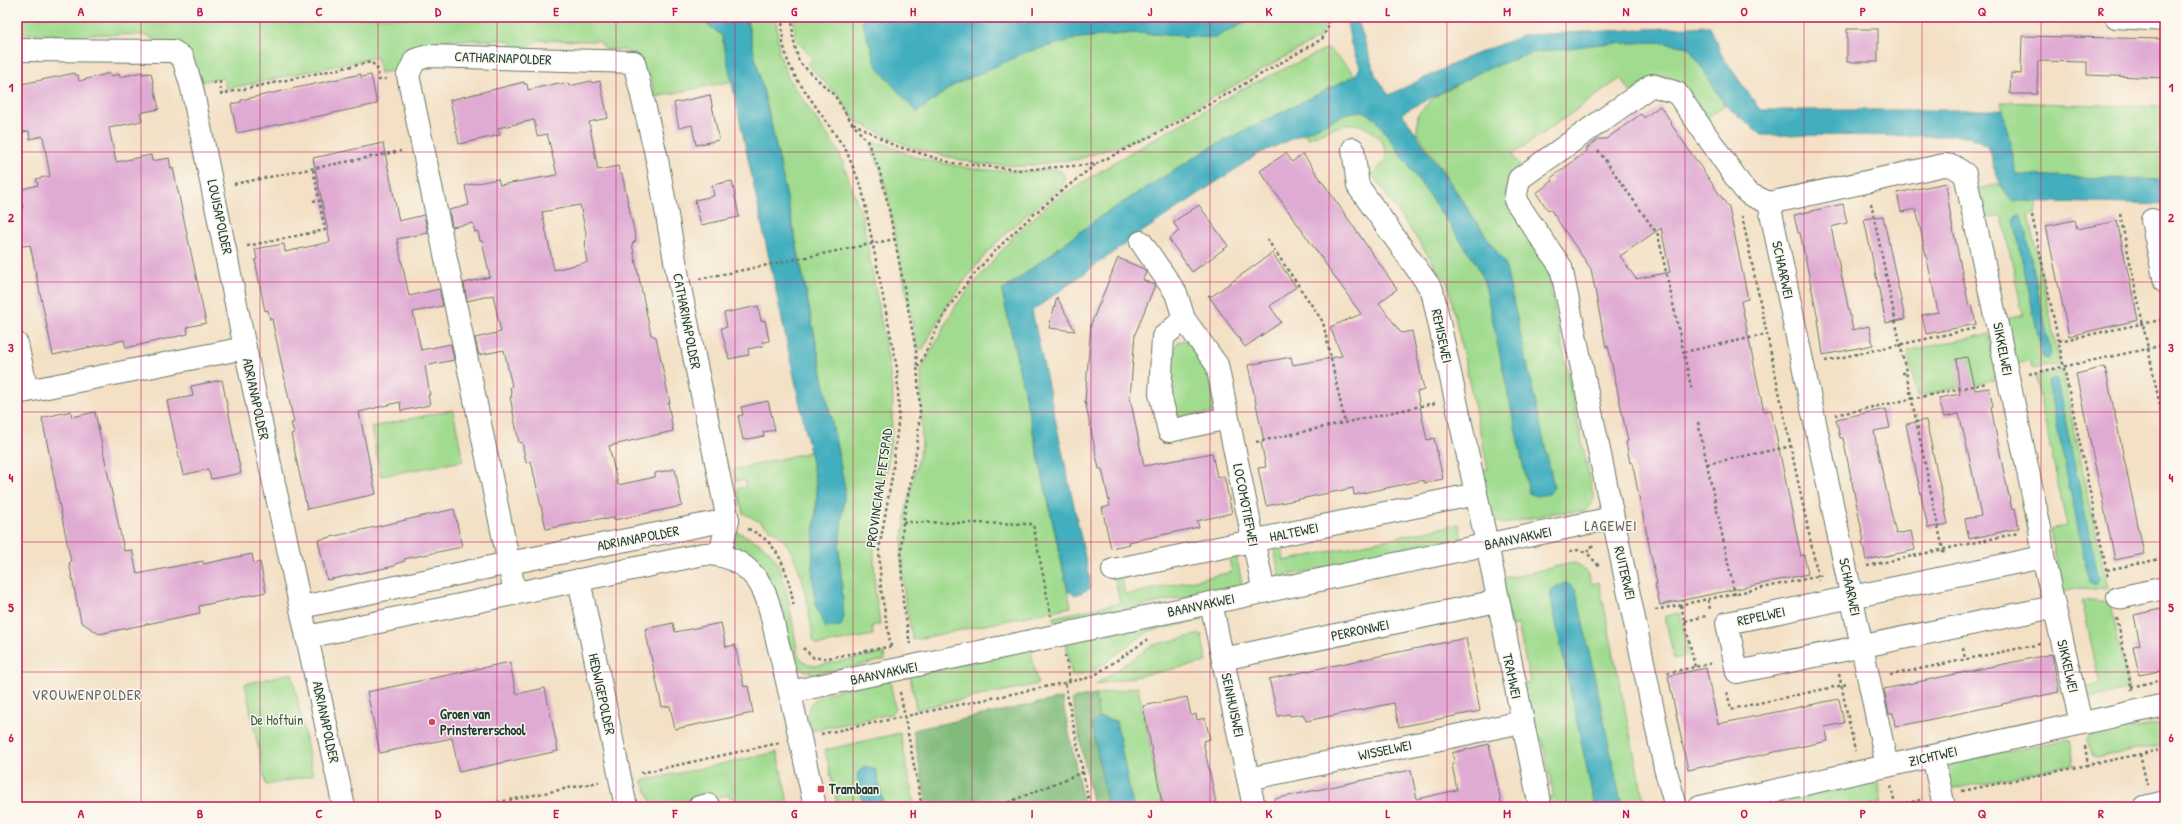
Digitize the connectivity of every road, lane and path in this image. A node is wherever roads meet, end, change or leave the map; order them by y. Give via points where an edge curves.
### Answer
1 (782, 17) edge
2 (792, 17) edge
3 (1327, 17) edge
4 (2116, 17) edge
5 (2165, 20) edge
6 (17, 50) edge
7 (408, 75) junction
8 (192, 88) junction
9 (851, 122) junction
10 (1586, 133) junction
11 (422, 146) junction
12 (1354, 149) dead end
13 (1096, 164) junction
14 (313, 169) junction
15 (1866, 182) junction
16 (214, 188) junction
17 (319, 200) junction
18 (313, 201) dead end
19 (1769, 203) junction
20 (1741, 210) dead end
21 (2120, 214) dead end
22 (2032, 215) dead end
23 (2152, 220) dead end
24 (895, 239) junction
25 (1267, 239) dead end
26 (1141, 242) dead end
27 (873, 243) junction
28 (227, 251) junction
29 (2165, 282) edge
30 (679, 283) junction
31 (1184, 319) junction
32 (2165, 319) edge
33 (2143, 323) junction
34 (1998, 324) junction
35 (1768, 334) junction
36 (2059, 341) junction
37 (17, 344) edge
38 (1900, 345) junction
39 (2165, 345) edge
40 (245, 348) junction
41 (2148, 349) junction
42 (1684, 352) junction
43 (1803, 365) junction
44 (2064, 366) junction
45 (918, 367) junction
46 (1902, 373) dead end
47 (1906, 373) junction
48 (2009, 378) junction
49 (1692, 391) dead end
50 (22, 392) edge
51 (1456, 399) junction
52 (1911, 399) junction
53 (1228, 418) junction
54 (1814, 420) junction
55 (1698, 422) dead end
56 (1345, 423) junction
57 (2165, 430) edge
58 (1234, 446) junction
59 (1792, 446) junction
60 (1707, 464) junction
61 (1476, 494) junction
62 (1612, 518) junction
63 (728, 520) junction
64 (903, 522) junction
65 (1253, 541) junction
66 (1487, 544) junction
67 (1565, 552) dead end
68 (1587, 553) dead end
69 (720, 554) junction
70 (2043, 557) junction
71 (2165, 558) edge
72 (509, 563) junction
73 (1113, 570) dead end
74 (2107, 570) junction
75 (1949, 576) junction
76 (579, 580) junction
77 (2165, 588) edge
78 (1264, 592) junction
79 (515, 593) junction
80 (1852, 597) junction
81 (2115, 599) junction
82 (1497, 601) junction
83 (1824, 602) junction
84 (1211, 603) junction
85 (1681, 605) dead end
86 (2054, 607) junction
87 (302, 608) junction
88 (794, 609) dead end
89 (1711, 615) dead end
90 (1741, 620) junction
91 (1685, 621) junction
92 (1959, 626) junction
93 (1054, 635) junction
94 (308, 637) junction
95 (1148, 640) dead end
96 (802, 643) dead end
97 (906, 645) dead end
98 (891, 646) junction
99 (896, 646) dead end
100 (1862, 647) junction
101 (1835, 653) junction
102 (1223, 659) junction
103 (1965, 659) dead end
104 (1715, 663) dead end
105 (1695, 667) junction
106 (896, 670) junction
107 (1647, 677) junction
108 (2165, 679) edge
109 (1065, 683) junction
110 (2131, 687) junction
111 (790, 692) junction
112 (2125, 693) dead end
113 (2165, 705) edge
114 (905, 718) junction
115 (1522, 722) junction
116 (2081, 723) junction
117 (800, 738) junction
118 (2165, 749) edge
119 (2140, 754) junction
120 (1933, 756) junction
121 (1887, 766) junction
122 (1859, 771) junction
123 (1083, 772) junction
124 (1248, 779) junction
125 (1915, 801) junction
126 (1943, 801) edge
127 (2154, 805) edge
128 (344, 807) edge
129 (626, 807) edge
130 (700, 807) edge
131 (708, 807) edge
132 (815, 807) edge
133 (922, 807) edge
134 (997, 807) edge
135 (1090, 807) edge
136 (1254, 807) edge
137 (1540, 807) edge
138 (1676, 807) edge
139 (1700, 807) edge
140 (1888, 807) edge
141 (1916, 807) edge

1 - 27 path, PROVINCIAAL FIETSPAD via 783,43 788,62 796,78 846,150 862,189
2 - 9 path via 793,38 799,62 834,96
3 - 13 path via 1329,25 1322,39 1176,124
4 - 5 street
6 - 8 street, LOUISAPOLDER via 173,51 183,58
7 - 8 path via 379,80 377,68 371,62 222,94 220,82
7 - 11 street
7 - 30 street, CATHARINAPOLDER via 415,60 428,56 634,62 657,159
8 - 16 street, LOUISAPOLDER
9 - 13 path via 893,145 952,163 1021,170
9 - 24 path via 867,141 879,169
10 - 19 street via 1652,85 1677,92 1743,188 1749,194
10 - 42 path via 1658,235
10 - 62 street, RUITERWEI via 1519,179 1515,200 1561,267
11 - 14 path
11 - 72 street
12 - 51 street, REMISEWEI via 1358,186 1432,290
13 - 45 path via 1015,230 975,273 947,311
14 - 16 path
14 - 17 path
15 - 19 street, SIKKELWEI
15 - 34 street, SIKKELWEI via 1944,165 1953,166 1965,174
15 - 38 path
16 - 28 street, LOUISAPOLDER
17 - 18 path
17 - 28 path via 325,230
19 - 43 street, SCHAARWEI
20 - 35 path
21 - 33 path
22 - 36 path
23 - 29 street
24 - 27 path
24 - 45 path
25 - 56 path via 1324,322
26 - 31 street, LOCOMOTIEFWEI via 1176,293
27 - 30 path
27 - 98 path, PROVINCIAAL FIETSPAD via 896,368 900,414 879,549 881,590
28 - 40 street, LOUISAPOLDER
30 - 63 street, CATHARINAPOLDER
31 - 53 street, LOCOMOTIEFWEI via 1217,366
31 - 53 street via 1163,337 1160,394 1169,430
32 - 33 path
33 - 36 path
33 - 41 path
34 - 38 path
34 - 48 street, SIKKELWEI
35 - 42 path
35 - 59 path
36 - 44 path
37 - 50 street
38 - 43 path
38 - 47 path
39 - 41 path
40 - 50 street, ADRIANAPOLDER
40 - 87 street, ADRIANAPOLDER
41 - 44 path
41 - 57 path
42 - 49 path
43 - 54 street, SCHAARWEI
44 - 48 path
44 - 74 path
45 - 64 path via 920,410 917,447
46 - 47 path
47 - 52 path
48 - 52 path
48 - 70 street, SIKKELWEI via 2040,528
51 - 56 path
51 - 61 street, REMISEWEI
52 - 54 path
52 - 75 path
53 - 58 street, LOCOMOTIEFWEI
54 - 80 street, SCHAARWEI
55 - 60 path
56 - 58 path
58 - 65 street, LOCOMOTIEFWEI
59 - 60 path
59 - 83 path
60 - 90 path
61 - 65 street, HALTEWEI
61 - 66 street, REMISEWEI
62 - 66 street, BAANVAKWEI
62 - 107 street, RUITERWEI
63 - 69 street, CATHARINAPOLDER
63 - 72 street, ADRIANAPOLDER
63 - 88 path via 758,533 777,551 790,585
64 - 93 path via 1033,524
64 - 97 path via 903,602 910,644
65 - 73 street, HALTEWEI
65 - 78 street, LOCOMOTIEFWEI
66 - 78 street, BAANVAKWEI
66 - 82 street, TRAMWEI
67 - 68 path, BAANVAKWEI via 1578,550
69 - 76 street, ADRIANAPOLDER via 704,554
69 - 111 street, ADRIANAPOLDER via 742,564 756,578 766,597
70 - 75 street, REPELWEI
70 - 86 street, SIKKELWEI
71 - 74 path
72 - 79 street
72 - 87 street, ADRIANAPOLDER
74 - 81 path
75 - 80 street, REPELWEI
76 - 79 street, ADRIANAPOLDER
76 - 129 street, HEDWIGEPOLDER
77 - 81 street
78 - 84 street, BAANVAKWEI
79 - 94 street, ADRIANAPOLDER
80 - 83 street, REPELWEI
80 - 100 street, SCHAARWEI
81 - 110 path
82 - 102 street, PERRONWEI
82 - 115 street, TRAMWEI
83 - 90 street, REPELWEI
84 - 93 street, BAANVAKWEI
84 - 102 street, SEINHUISWEI
85 - 91 path
86 - 92 street, REPELWEI
86 - 116 street, SIKKELWEI
87 - 94 street, ADRIANAPOLDER
89 - 91 path
90 - 101 street, REPELWEI via 1727,623 1738,672
91 - 105 path
92 - 100 street, REPELWEI
92 - 103 path
93 - 106 street, BAANVAKWEI
94 - 128 street, ADRIANAPOLDER
95 - 109 path via 1092,677
96 - 98 path via 803,649 814,658 828,658
98 - 99 path
98 - 106 path, PROVINCIAAL FIETSPAD
100 - 101 street, REPELWEI
100 - 121 street, SCHAARWEI
101 - 122 path
102 - 124 street, SEINHUISWEI
104 - 105 path
105 - 107 path
106 - 111 street, BAANVAKWEI
106 - 114 path, PROVINCIAAL FIETSPAD
107 - 138 street, RUITERWEI via 1665,768
108 - 110 path
109 - 114 path
109 - 123 path
110 - 112 path via 2132,692
111 - 117 street, ADRIANAPOLDER
113 - 116 street, ZICHTWEI
114 - 117 path
114 - 133 path, PROVINCIAAL FIETSPAD
115 - 124 street, WISSELWEI
115 - 137 street, TRAMWEI
116 - 120 street, ZICHTWEI
117 - 132 street, ADRIANAPOLDER
118 - 119 path
119 - 126 path
119 - 127 path
120 - 121 street, ZICHTWEI
120 - 126 street
121 - 122 street, ZICHTWEI
122 - 139 street, ZICHTWEI
123 - 134 path
123 - 135 path
124 - 136 street, SEINHUISWEI
125 - 126 path
125 - 140 path
125 - 141 path
130 - 131 street

